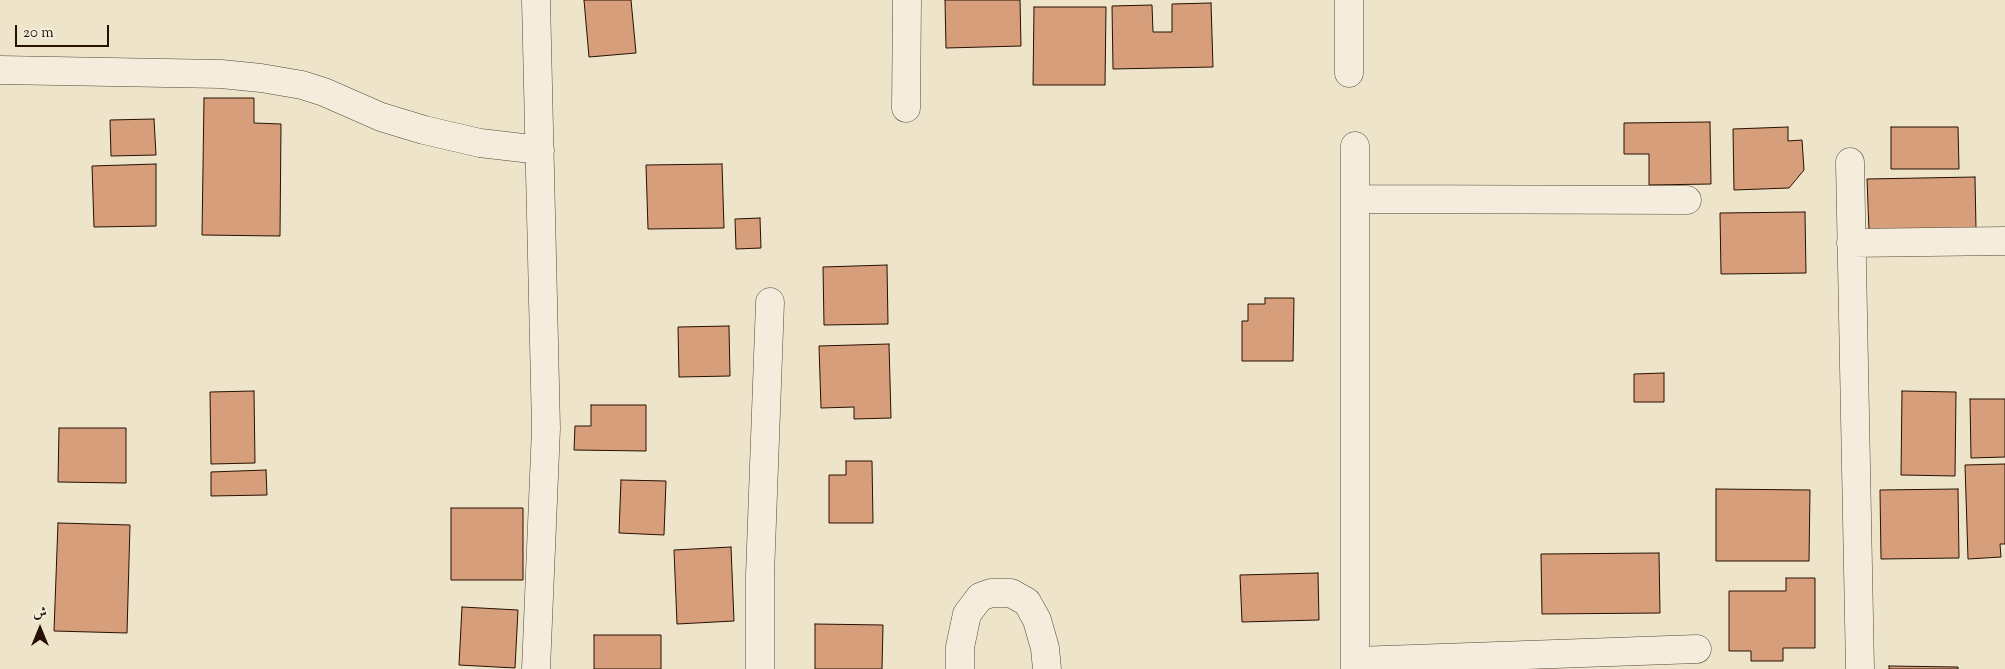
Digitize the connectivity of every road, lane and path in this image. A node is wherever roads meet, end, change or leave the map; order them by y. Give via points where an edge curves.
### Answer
1 (536, 0) edge
2 (906, 0) edge
3 (1348, 0) edge
4 (0, 70) edge
5 (1349, 73) dead end
6 (906, 108) dead end
7 (1355, 146) dead end
8 (540, 150) junction
9 (1850, 162) dead end
10 (1355, 199) junction
11 (1687, 200) dead end
12 (2005, 242) edge
13 (1851, 243) junction
14 (770, 302) dead end
15 (1697, 649) dead end
16 (1356, 665) edge
17 (536, 669) edge
18 (760, 669) edge
19 (960, 669) edge
20 (1047, 669) edge
21 (1860, 669) edge

1 - 8 street
2 - 6 street
3 - 5 street
4 - 8 street via 221,74 261,78 324,92 381,117 424,130 480,144
7 - 10 street
8 - 17 street via 546,428
9 - 13 street
10 - 11 street
10 - 16 street
12 - 13 street
13 - 21 street
14 - 18 street via 760,575
15 - 16 street
19 - 20 street via 960,647 967,614 980,597 991,593 1010,593 1027,602 1037,620 1046,648

